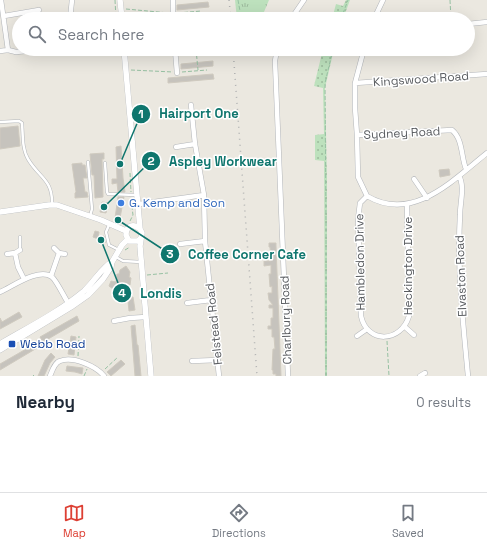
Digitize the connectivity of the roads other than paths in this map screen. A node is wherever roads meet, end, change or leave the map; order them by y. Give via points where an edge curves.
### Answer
1 (1, 0) edge
2 (72, 0) edge
3 (120, 0) edge
4 (173, 0) edge
5 (304, 0) edge
6 (383, 0) edge
7 (39, 10) dead end
8 (27, 12) edge
9 (71, 12) edge
10 (121, 12) edge
11 (173, 12) edge
12 (296, 12) edge
13 (377, 12) edge
14 (12, 15) edge
15 (4, 16) junction
16 (487, 22) edge
17 (475, 23) edge
18 (8, 50) junction
19 (0, 51) edge
20 (12, 51) edge
21 (125, 56) edge
22 (176, 56) edge
23 (275, 56) edge
24 (362, 56) edge
25 (177, 73) road end
26 (487, 74) edge
27 (355, 83) junction
28 (190, 105) dead end
29 (0, 122) edge
30 (357, 135) junction
31 (195, 144) junction
32 (176, 147) dead end
33 (487, 153) edge
34 (88, 162) dead end
35 (105, 163) dead end
36 (466, 169) junction
37 (459, 176) junction
38 (414, 179) dead end
39 (136, 195) junction
40 (204, 195) junction
41 (367, 196) junction
42 (427, 198) junction
43 (139, 204) junction
44 (407, 204) junction
45 (52, 205) junction
46 (0, 212) edge
47 (90, 216) junction
48 (109, 224) junction
49 (137, 227) junction
50 (126, 231) junction
51 (20, 237) dead end
52 (128, 239) junction
53 (140, 241) junction
54 (205, 241) junction
55 (180, 244) dead end
56 (54, 248) dead end
57 (20, 250) joint
58 (123, 250) junction
59 (15, 253) junction
60 (59, 253) junction
61 (7, 254) dead end
62 (65, 254) dead end
63 (114, 259) junction
64 (142, 262) junction
65 (51, 276) junction
66 (24, 279) junction
67 (0, 292) edge
68 (211, 300) junction
69 (187, 303) dead end
70 (70, 305) junction
71 (146, 316) junction
72 (114, 321) dead end
73 (405, 327) junction
74 (367, 329) junction
75 (414, 335) dead end
76 (357, 336) dead end
77 (0, 344) edge
78 (0, 350) edge
79 (218, 360) junction
80 (192, 361) dead end
81 (425, 373) dead end
82 (102, 374) edge
83 (50, 376) edge
84 (151, 376) edge
85 (219, 376) edge
86 (288, 376) edge
87 (420, 376) edge
88 (468, 376) edge

1 - 15 street
2 - 9 street
3 - 10 street
4 - 11 street
5 - 12 street
6 - 13 street
7 - 8 street
14 - 15 street
15 - 18 street
16 - 17 street
18 - 19 street
18 - 20 street
21 - 39 street
22 - 25 street
23 - 86 street, Charlbury Road
24 - 27 street
26 - 27 street, Kingswood Road
27 - 30 street
28 - 31 street, Felstead Road
29 - 45 lane via 22,123 25,152 49,185
30 - 36 street, Sydney Road via 452,130 458,138
30 - 41 street via 358,177
31 - 32 street
31 - 40 street, Felstead Road
33 - 36 street
34 - 47 lane via 92,209
35 - 39 lane via 108,194
36 - 37 street
37 - 42 street
37 - 88 street, Elvaston Road via 460,297
38 - 42 street
39 - 43 street
39 - 49 street
40 - 43 street
40 - 54 street, Felstead Road
41 - 44 street via 385,204
41 - 74 street, Hambledon Drive via 360,203 358,219 361,316
42 - 44 street
43 - 49 street
44 - 73 street, Heckington Drive via 410,313
45 - 46 street
45 - 47 street
47 - 48 street
48 - 50 street
48 - 58 lane via 106,232 109,245
49 - 50 street via 130,226
49 - 53 street via 142,233
50 - 52 street
51 - 57 lane
52 - 53 street
52 - 58 street
53 - 64 street
54 - 55 street
54 - 68 street, Felstead Road
56 - 60 street
57 - 59 street
58 - 63 street
59 - 61 street
59 - 66 street
60 - 62 street
60 - 65 street
63 - 64 lane
63 - 70 street via 103,279 88,295
64 - 71 street
65 - 66 street via 38,275
65 - 70 street
66 - 67 street
68 - 69 street
68 - 79 street, Felstead Road
70 - 77 street
70 - 78 street
71 - 72 street via 122,322
71 - 84 street
73 - 74 street, Heckington Drive via 397,334 386,337
73 - 75 street, Heckington Drive
74 - 76 street
79 - 80 street
79 - 85 street, Felstead Road
81 - 87 street
82 - 83 street via 77,361 59,361

